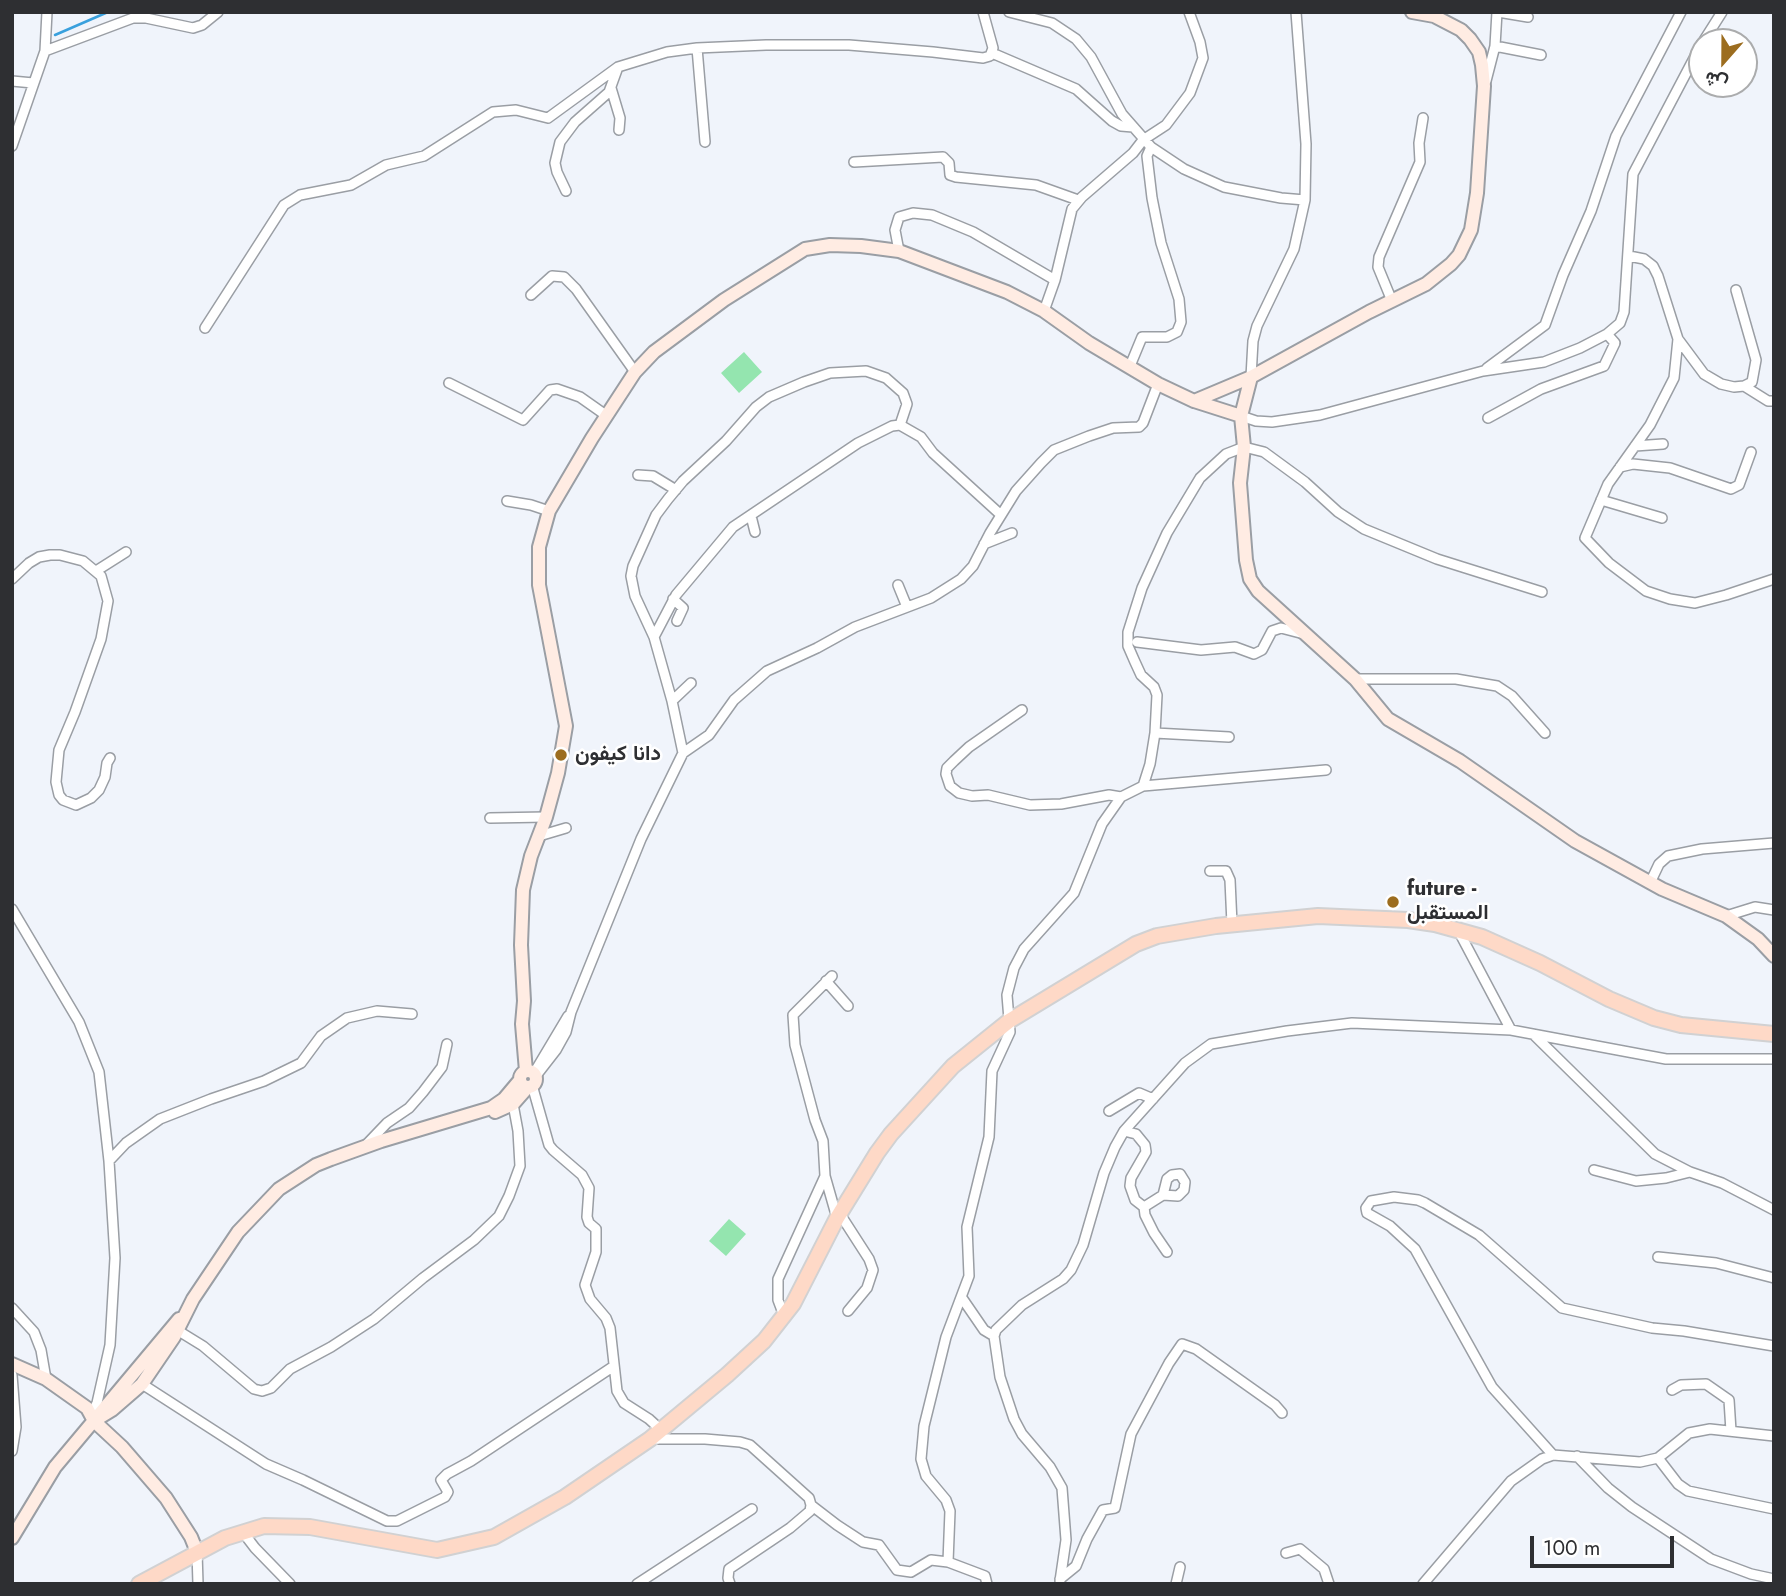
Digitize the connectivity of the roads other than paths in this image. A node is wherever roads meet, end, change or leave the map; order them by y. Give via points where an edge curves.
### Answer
1 (47, 12) edge
2 (218, 12) edge
3 (983, 12) edge
4 (1009, 12) edge
5 (1045, 12) edge
6 (1189, 12) edge
7 (1296, 12) edge
8 (1413, 12) edge
9 (1497, 12) edge
10 (1681, 12) edge
11 (1721, 12) edge
12 (1528, 17) dead end
13 (1052, 23) junction
14 (1711, 28) edge
15 (1495, 46) junction
16 (697, 48) junction
17 (45, 51) junction
18 (992, 53) junction
19 (1541, 55) dead end
20 (618, 67) junction
21 (1688, 70) edge
22 (12, 81) edge
23 (33, 83) junction
24 (1484, 86) junction
25 (611, 88) junction
26 (1423, 118) dead end
27 (1133, 127) junction
28 (619, 130) dead end
29 (705, 142) dead end
30 (1147, 143) junction
31 (12, 146) edge
32 (855, 162) dead end
33 (566, 191) dead end
34 (1305, 200) junction
35 (1078, 201) junction
36 (899, 251) junction
37 (1629, 256) junction
38 (1055, 281) junction
39 (1736, 290) dead end
40 (531, 295) dead end
41 (1392, 301) junction
42 (1044, 311) junction
43 (205, 328) dead end
44 (1607, 334) junction
45 (1678, 339) junction
46 (1130, 366) junction
47 (1483, 371) junction
48 (635, 372) junction
49 (1251, 377) junction
50 (450, 383) dead end
51 (1158, 384) junction
52 (1744, 386) junction
53 (1194, 401) junction
54 (1774, 401) edge
55 (607, 416) junction
56 (1241, 416) junction
57 (1488, 418) dead end
58 (900, 425) junction
59 (1663, 444) dead end
60 (1635, 446) junction
61 (1244, 447) junction
62 (1751, 452) dead end
63 (1619, 467) junction
64 (638, 475) dead end
65 (676, 490) junction
66 (1601, 500) junction
67 (507, 501) dead end
68 (549, 512) junction
69 (1001, 515) junction
70 (751, 516) junction
71 (1662, 518) dead end
72 (755, 532) dead end
73 (1012, 533) dead end
74 (984, 544) junction
75 (125, 552) dead end
76 (96, 571) junction
77 (12, 579) edge
78 (1774, 579) edge
79 (898, 585) dead end
80 (1542, 592) dead end
81 (673, 599) junction
82 (907, 607) junction
83 (677, 621) dead end
84 (1306, 635) junction
85 (654, 638) junction
86 (1137, 642) dead end
87 (1355, 679) junction
88 (691, 683) dead end
89 (672, 701) junction
90 (1022, 710) dead end
91 (1155, 733) junction
92 (1545, 733) dead end
93 (1229, 737) dead end
94 (683, 753) junction
95 (110, 758) dead end
96 (1326, 770) dead end
97 (1143, 786) junction
98 (1121, 797) junction
99 (546, 817) junction
100 (490, 818) dead end
101 (566, 828) dead end
102 (539, 836) junction
103 (1774, 843) edge
104 (1210, 871) dead end
105 (1650, 883) junction
106 (12, 909) edge
107 (1774, 910) edge
108 (1726, 916) junction
109 (1232, 924) junction
110 (1458, 930) junction
111 (1774, 956) edge
112 (848, 1006) dead end
113 (412, 1014) dead end
114 (1009, 1021) junction
115 (1511, 1030) junction
116 (1532, 1033) junction
117 (1774, 1034) edge
118 (447, 1044) dead end
119 (1774, 1059) edge
120 (530, 1078) junction
121 (1153, 1099) junction
122 (513, 1104) junction
123 (1110, 1111) dead end
124 (447, 1123) junction
125 (1124, 1132) junction
126 (363, 1147) junction
127 (109, 1161) junction
128 (1594, 1170) dead end
129 (1690, 1172) junction
130 (825, 1176) junction
131 (1163, 1195) dead end
132 (1144, 1207) junction
133 (1774, 1210) edge
134 (839, 1216) junction
135 (1167, 1252) dead end
136 (1658, 1257) dead end
137 (1774, 1279) edge
138 (962, 1298) junction
139 (12, 1308) edge
140 (848, 1311) dead end
141 (184, 1313) junction
142 (784, 1316) junction
143 (177, 1330) junction
144 (994, 1336) junction
145 (1774, 1346) edge
146 (12, 1364) edge
147 (614, 1366) junction
148 (12, 1375) edge
149 (46, 1379) junction
150 (142, 1384) junction
151 (1672, 1390) dead end
152 (1282, 1413) dead end
153 (93, 1418) junction
154 (1731, 1430) junction
155 (655, 1434) junction
156 (1774, 1436) edge
157 (12, 1451) edge
158 (1553, 1455) junction
159 (1577, 1456) junction
160 (1658, 1458) junction
161 (811, 1505) junction
162 (752, 1509) dead end
163 (1774, 1509) edge
164 (242, 1531) junction
165 (12, 1538) edge
166 (197, 1552) junction
167 (1286, 1553) dead end
168 (948, 1562) junction
169 (1180, 1567) dead end
170 (1774, 1578) edge
171 (1060, 1581) edge
172 (139, 1584) edge
173 (198, 1584) edge
174 (290, 1584) edge
175 (637, 1584) edge
176 (730, 1584) edge
177 (987, 1584) edge
178 (1176, 1584) edge
179 (1329, 1584) edge
180 (1423, 1584) edge

1 - 17 street
2 - 17 street via 193,28 133,18
3 - 18 street
4 - 13 street
5 - 13 street
6 - 30 street via 1203,58 1190,93
7 - 34 street via 1306,144
8 - 24 street via 1434,16 1471,39 1479,52
9 - 12 street
9 - 15 street
10 - 47 street via 1616,135 1545,325
11 - 14 street
13 - 27 street via 1087,50
15 - 19 street
15 - 24 street
16 - 18 street via 849,45 984,58
16 - 20 street
16 - 29 street
17 - 23 street
18 - 27 street via 1076,89 1112,121
20 - 25 street
20 - 43 street via 552,117 509,109 493,112 424,156 386,165 351,185 294,198 284,205
21 - 37 street via 1633,174
22 - 23 street
23 - 31 street
24 - 41 street via 1471,230 1451,264 1426,284
25 - 28 street via 621,118
25 - 33 street via 560,142 555,163
26 - 41 street via 1420,162 1379,257 1378,267
27 - 30 street
30 - 34 street via 1184,169 1224,187
30 - 35 street
30 - 46 street via 1152,198 1181,322 1179,330 1167,337 1142,337
32 - 35 street via 943,157 950,175 956,177 1035,185
34 - 49 street via 1294,250 1257,326
35 - 38 street via 1069,215
36 - 38 street via 895,230 899,217 932,215 972,232
36 - 42 street
36 - 48 street via 841,245 805,249 724,300
37 - 44 street via 1624,312 1620,323
37 - 45 street via 1653,266
38 - 42 street
39 - 52 street via 1756,360 1752,382
40 - 48 street via 552,276 564,277
41 - 49 street
42 - 46 street
44 - 47 street via 1544,362
44 - 57 street via 1615,344 1604,366 1541,388
45 - 52 street via 1704,374 1721,384
45 - 60 street via 1674,378
46 - 51 street
47 - 56 street via 1320,415 1272,422
48 - 55 street
49 - 53 street
49 - 56 street
50 - 55 street via 523,420 550,390 558,389 580,397
51 - 53 street
51 - 69 street via 1139,427 1113,428 1054,450 1027,476
52 - 54 street
53 - 56 street
55 - 68 street
56 - 61 street
58 - 65 street via 907,404 893,382 866,370 830,373 769,397
58 - 69 street via 921,437
58 - 70 street via 858,443
59 - 60 street
60 - 63 street
61 - 80 street via 1278,461 1364,529 1437,559
61 - 84 street via 1240,483 1250,579
61 - 91 street via 1216,461 1193,488 1156,554 1132,619 1128,646 1141,675 1157,695
62 - 63 street via 1739,485 1731,489 1670,468
63 - 66 street
64 - 65 street via 653,476
65 - 85 street via 656,515 631,576
66 - 71 street
66 - 78 street via 1585,538 1646,591 1695,603
67 - 68 street
68 - 99 street via 539,547 540,585 566,726
69 - 74 street
70 - 72 street
70 - 81 street via 733,527
73 - 74 street
74 - 82 street via 968,573 931,598
75 - 76 street
76 - 77 street via 83,561 50,555 29,563
76 - 95 street via 106,588 107,614 90,673 59,750 56,782 63,800 76,805 91,798 99,790
79 - 82 street
81 - 83 street via 683,608
81 - 85 street
82 - 94 street via 767,671 734,700 709,735
84 - 86 street via 1281,628 1272,631 1262,650 1254,654 1235,647 1201,650
84 - 87 street
85 - 89 street
87 - 92 street via 1455,679 1497,686
87 - 105 street via 1388,719 1461,761 1575,841
88 - 89 street
89 - 94 street
90 - 98 street via 947,768 950,786 959,793 1030,805
91 - 93 street
91 - 97 street
94 - 120 street via 641,839 561,1041
96 - 97 street
97 - 98 street
98 - 114 street via 1102,824 1074,893 1024,949 1014,968 1007,995
99 - 100 street
99 - 102 street
101 - 102 street
102 - 120 street via 523,890 521,945
103 - 105 street via 1668,856
104 - 109 street via 1226,871 1230,880
105 - 108 street
106 - 127 street via 79,1022 94,1057
107 - 108 street via 1755,907
108 - 111 street
109 - 110 main road via 1332,917 1408,920
109 - 114 main road via 1185,929 1136,944
110 - 115 street
110 - 117 main road via 1654,1018 1681,1026
112 - 130 street via 829,979 793,1015 795,1045 824,1141
113 - 127 street via 369,1012 348,1018 321,1036 301,1063 160,1119
114 - 134 main road via 953,1066 891,1134
114 - 138 street via 1010,1032 992,1071 990,1130 967,1227 970,1276
115 - 116 street
115 - 121 street via 1343,1023 1236,1039 1211,1044 1196,1053
116 - 119 street via 1666,1059
116 - 129 street via 1642,1143
118 - 126 street via 442,1067 423,1092
120 - 122 street
120 - 124 street via 498,1104
120 - 147 street via 553,1150 582,1175 589,1188 587,1217 596,1229 596,1252 585,1285 610,1328
121 - 123 street via 1139,1093
121 - 125 street
122 - 124 street
122 - 143 street via 520,1166 499,1216 374,1319 262,1391
124 - 126 street
125 - 132 street via 1136,1135 1145,1145 1130,1186 1135,1200
125 - 144 street via 1104,1173 1090,1226 1071,1270 1022,1305
126 - 141 street via 316,1165 265,1201 238,1232
127 - 153 street via 115,1258 110,1345
128 - 129 street via 1636,1181
129 - 133 street
130 - 134 street
130 - 142 street via 781,1270 777,1289
131 - 132 street
132 - 135 street
134 - 140 street via 873,1270 867,1288
134 - 142 main road
136 - 137 street via 1716,1263
138 - 144 street via 984,1330
138 - 168 street via 946,1337 926,1412 921,1459 926,1476 950,1511
139 - 149 street via 34,1332
141 - 143 street
141 - 153 street
142 - 155 main road via 736,1366
143 - 150 street
144 - 171 street via 1014,1419 1062,1488 1066,1540
145 - 158 street via 1652,1328 1562,1308 1479,1235 1425,1203 1394,1197 1371,1201 1367,1213 1390,1226 1415,1250 1492,1387
146 - 149 street
147 - 150 street via 447,1474 441,1480 447,1492 444,1497 397,1521 387,1521 266,1464
147 - 155 street via 619,1397 649,1419
148 - 157 street via 16,1427
149 - 153 street
150 - 153 street via 112,1410
151 - 154 street via 1706,1384 1729,1400
152 - 171 street via 1196,1349 1182,1344 1131,1434 1115,1508 1103,1510 1076,1566
153 - 165 street via 55,1467
153 - 166 street via 151,1479 182,1521
154 - 156 street
154 - 160 street via 1689,1433
155 - 161 street via 750,1445 809,1497
155 - 164 main road via 516,1526 451,1548 437,1550 310,1527 264,1526
158 - 159 street
158 - 180 street via 1531,1464 1511,1481
159 - 160 street via 1640,1462
159 - 170 street via 1632,1507 1711,1559
160 - 163 street via 1688,1491
161 - 168 street via 857,1539 879,1545 897,1570 911,1572 931,1560
161 - 176 street via 790,1528 729,1569
162 - 175 street
164 - 166 main road
164 - 174 street
166 - 172 main road
166 - 173 street
167 - 179 street via 1300,1549 1324,1569
168 - 177 street via 985,1576
169 - 178 street

